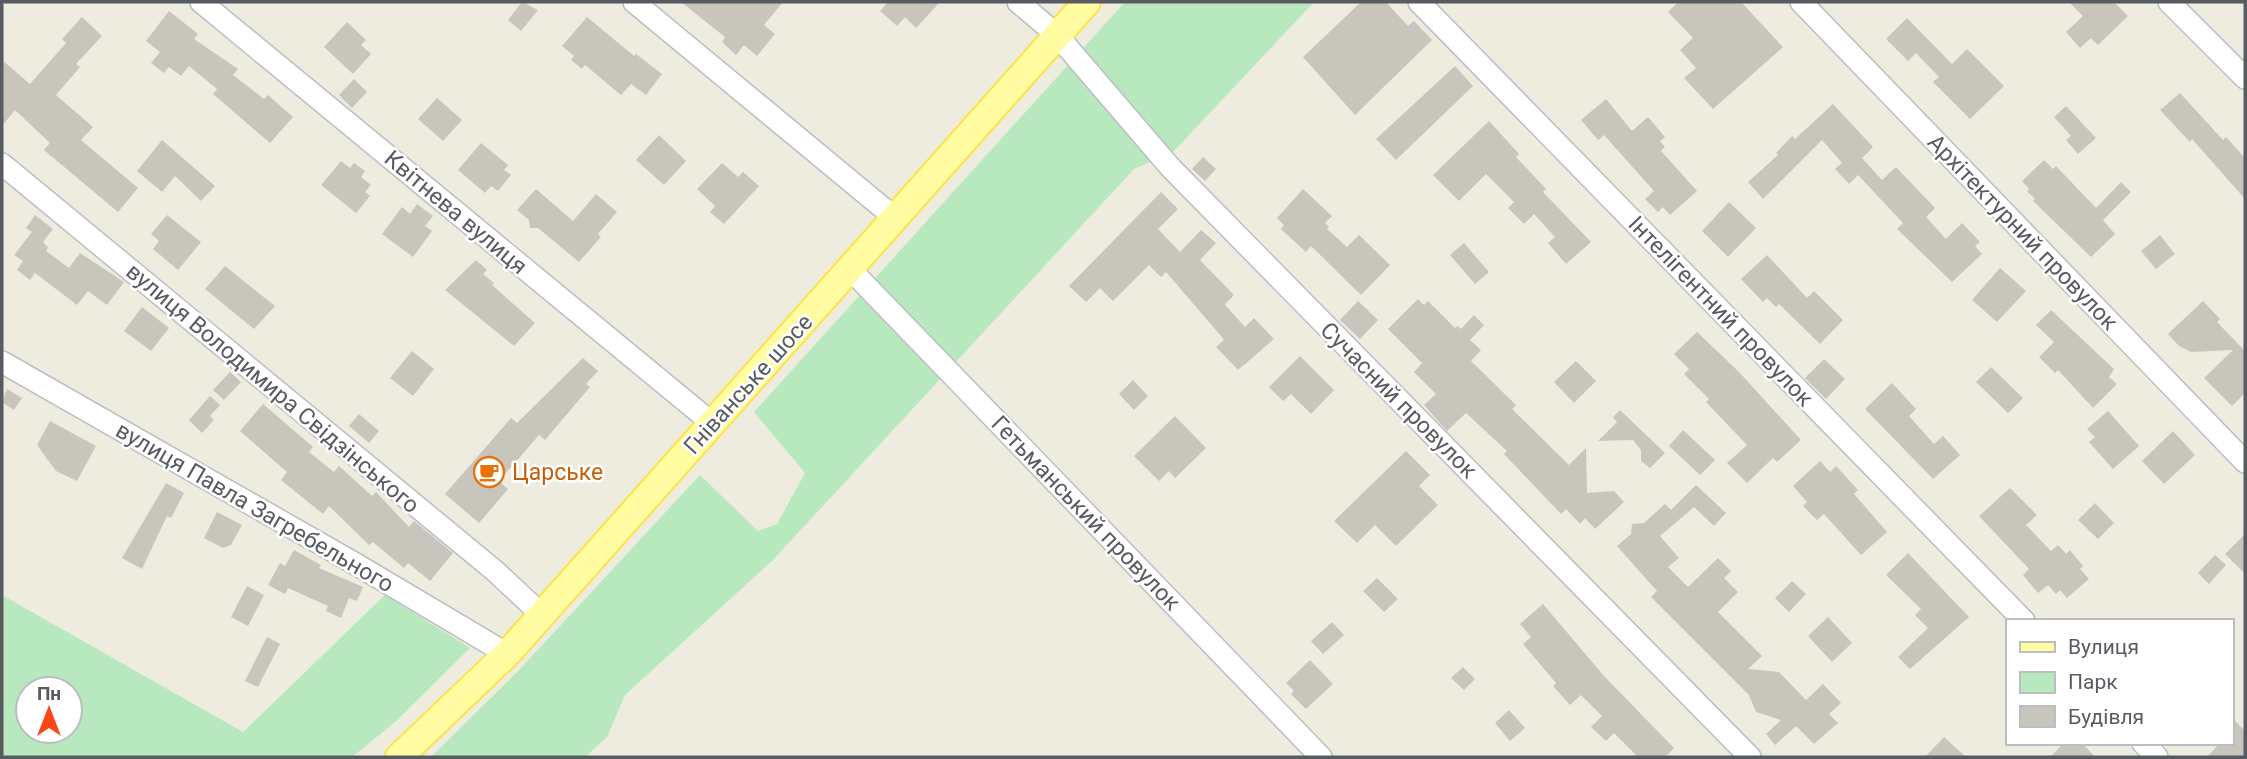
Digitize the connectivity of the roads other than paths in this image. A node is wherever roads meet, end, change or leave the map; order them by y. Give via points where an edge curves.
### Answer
1 (201, 2) edge
2 (634, 2) edge
3 (1018, 2) edge
4 (1087, 2) edge
5 (1419, 2) edge
6 (1801, 2) edge
7 (2169, 2) edge
8 (1056, 35) junction
9 (2245, 78) edge
10 (2, 164) edge
11 (895, 218) junction
12 (851, 270) junction
13 (2, 362) edge
14 (712, 423) junction
15 (2245, 462) edge
16 (542, 615) junction
17 (2022, 619) edge
18 (508, 654) junction
19 (399, 757) edge
20 (1321, 757) edge
21 (1750, 757) edge

1 - 14 street, Квітнева вулиця
2 - 11 street
3 - 8 street, Сучасний провулок
4 - 8 main road, Гніванське шосе
5 - 17 street, Інтелігентний провулок
6 - 15 street, Архітектурний провулок
7 - 9 street
8 - 11 main road, Гніванське шосе
8 - 21 street, Сучасний провулок via 1170,167
10 - 16 street, вулиця Володимира Свідзінського
11 - 12 main road, Гніванське шосе
12 - 14 main road, Гніванське шосе
12 - 20 street, Гетьманський провулок
13 - 18 street, вулиця Павла Загребельного
14 - 16 main road, Гніванське шосе
16 - 18 main road, Гніванське шосе
18 - 19 main road, Гніванське шосе

